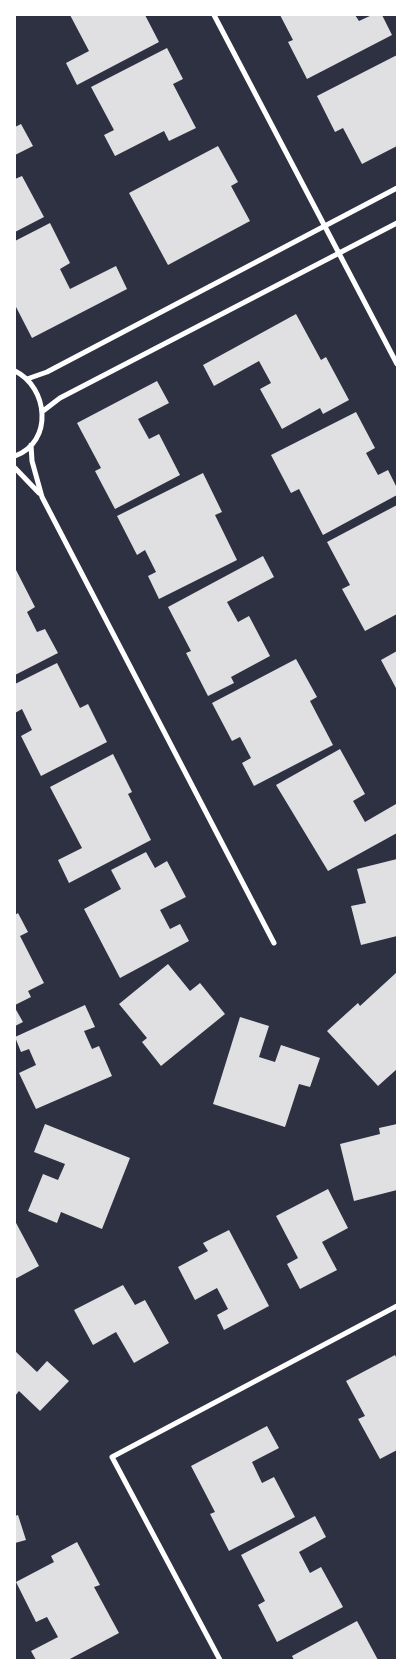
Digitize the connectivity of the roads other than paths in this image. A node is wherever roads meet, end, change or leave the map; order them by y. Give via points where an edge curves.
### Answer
1 (214, 15) edge
2 (397, 188) edge
3 (397, 223) edge
4 (325, 226) junction
5 (339, 254) junction
6 (397, 364) edge
7 (15, 371) edge
8 (27, 379) junction
9 (43, 411) junction
10 (31, 445) junction
11 (15, 456) edge
12 (15, 468) edge
13 (42, 497) junction
14 (274, 943) dead end
15 (397, 1306) edge
16 (220, 1660) edge

1 - 4 street
2 - 4 street
3 - 5 street
4 - 5 street
4 - 8 street via 47,372
5 - 6 street
5 - 9 street via 60,398
7 - 8 street
8 - 9 street via 41,399
9 - 10 street via 38,435
10 - 11 street
10 - 13 street via 32,462
12 - 13 street
13 - 14 street
15 - 16 street via 112,1457

